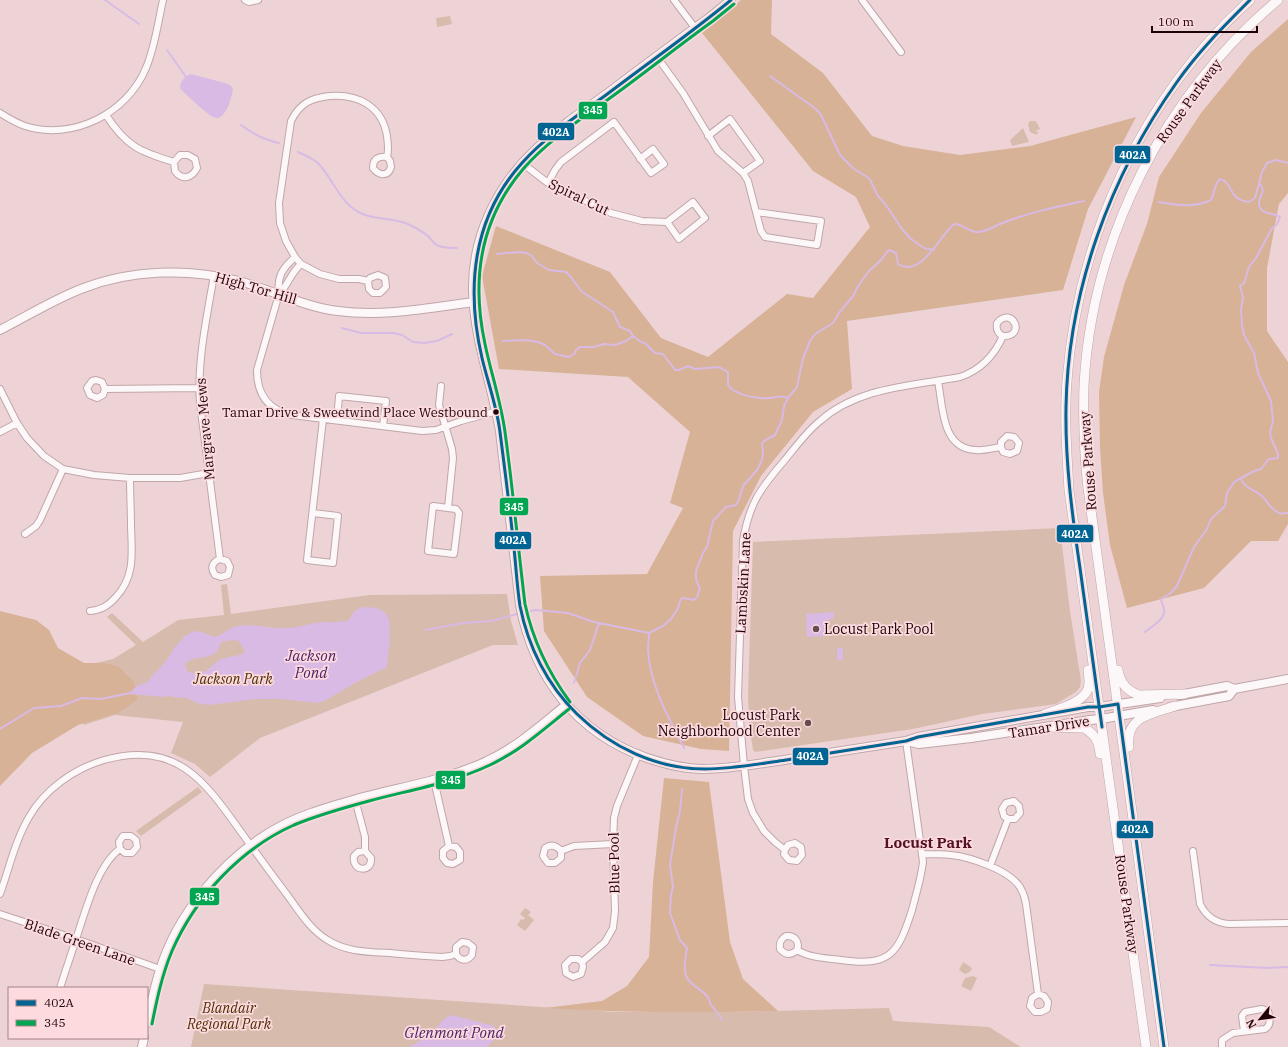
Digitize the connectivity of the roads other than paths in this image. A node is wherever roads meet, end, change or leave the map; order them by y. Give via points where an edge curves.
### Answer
1 (163, 0) edge
2 (244, 0) edge
3 (258, 0) edge
4 (674, 0) edge
5 (731, 0) edge
6 (862, 0) edge
7 (1250, 0) edge
8 (1278, 0) edge
9 (695, 28) junction
10 (901, 52) dead end
11 (657, 57) junction
12 (0, 113) edge
13 (106, 115) junction
14 (708, 136) junction
15 (387, 158) dead end
16 (640, 159) dead end
17 (174, 162) dead end
18 (522, 163) junction
19 (743, 173) junction
20 (548, 183) junction
21 (756, 212) junction
22 (667, 222) junction
23 (295, 257) junction
24 (301, 264) junction
25 (214, 275) junction
26 (368, 281) dead end
27 (279, 294) junction
28 (474, 302) junction
29 (0, 330) edge
30 (1003, 336) dead end
31 (938, 381) junction
32 (441, 386) dead end
33 (199, 388) junction
34 (0, 389) edge
35 (106, 389) dead end
36 (497, 411) junction
37 (323, 419) junction
38 (336, 420) junction
39 (17, 423) junction
40 (383, 426) junction
41 (446, 427) junction
42 (0, 432) edge
43 (1001, 447) dead end
44 (64, 469) junction
45 (209, 473) junction
46 (130, 478) junction
47 (448, 508) junction
48 (313, 513) junction
49 (25, 534) dead end
50 (220, 559) dead end
51 (1098, 561) junction
52 (1085, 597) junction
53 (90, 611) dead end
54 (1288, 679) edge
55 (1234, 689) junction
56 (1185, 694) junction
57 (1118, 704) junction
58 (566, 705) junction
59 (1175, 706) junction
60 (1099, 707) junction
61 (1045, 714) junction
62 (1120, 716) junction
63 (1101, 719) junction
64 (1048, 727) junction
65 (906, 741) junction
66 (638, 755) junction
67 (744, 766) junction
68 (434, 780) junction
69 (355, 799) junction
70 (1008, 819) dead end
71 (1118, 835) junction
72 (613, 844) junction
73 (251, 846) junction
74 (449, 846) dead end
75 (120, 849) dead end
76 (784, 850) dead end
77 (365, 851) dead end
78 (560, 851) dead end
79 (1193, 851) dead end
80 (923, 854) junction
81 (1139, 863) junction
82 (990, 866) junction
83 (0, 894) edge
84 (0, 914) edge
85 (1288, 923) edge
86 (76, 939) junction
87 (797, 950) dead end
88 (456, 954) dead end
89 (582, 962) dead end
90 (160, 969) junction
91 (60, 987) edge
92 (1038, 994) dead end
93 (148, 1020) edge
94 (1244, 1031) junction
95 (1146, 1047) edge
96 (1164, 1047) edge
97 (1222, 1047) edge

1 - 13 street via 146,69 133,90
2 - 3 street
4 - 9 street
5 - 9 street, Tamar Drive
6 - 10 street
7 - 52 main road, Rouse Parkway via 1200,51 1163,99 1146,127 1112,193 1083,276 1072,327 1065,411 1069,490
8 - 51 main road, Rouse Parkway via 1233,42 1178,111 1143,170 1108,256 1095,306 1084,385 1084,452
9 - 11 street, Tamar Drive
11 - 14 street via 683,93
11 - 18 street, Tamar Drive via 549,138
12 - 13 street via 25,126 58,130 81,126
13 - 17 street via 129,143 158,158
14 - 19 street via 718,151
14 - 19 street via 730,119 760,161
15 - 23 street via 388,146 383,124 365,102 340,95 315,98 300,108 291,121 288,133 279,203 283,233
16 - 20 street via 614,122 561,162
18 - 20 street, Spiral Cut
18 - 28 street, Tamar Drive via 500,193 480,237 474,275
19 - 21 street via 748,181
20 - 22 street, Spiral Cut via 611,213
21 - 21 street via 821,221 817,245 765,237
22 - 22 street via 679,239 705,218 693,202
23 - 24 street
23 - 27 street via 282,272 278,282
24 - 26 street via 330,278
24 - 27 street
25 - 27 street, High Tor Hill
25 - 29 street, High Tor Hill via 167,272 123,277 82,288
25 - 33 street, Margrave Mews
27 - 28 street, High Tor Hill via 314,306 360,313 404,311
27 - 37 street via 257,370 260,392 269,405 282,413
28 - 36 street, Tamar Drive via 479,342
30 - 31 street, Lambskin Lane via 991,357 976,370 960,377
31 - 43 street via 945,423 953,440 971,450
31 - 67 street, Lambskin Lane via 878,392 836,409 810,430 765,483 752,504 743,541 738,697
32 - 41 street via 439,405
33 - 35 street
33 - 45 street, Margrave Mews
34 - 39 street
36 - 41 street
36 - 58 street, Tamar Drive via 523,623 531,648 553,688
37 - 38 street
37 - 48 street
38 - 40 street
38 - 40 street via 339,396 386,401
39 - 42 street
39 - 44 street via 44,456
40 - 41 street via 429,431
41 - 47 street via 453,458
44 - 46 street
44 - 49 street via 40,520
45 - 46 street via 180,478
45 - 50 street, Margrave Mews
46 - 53 street via 132,556 129,579 111,603
47 - 47 street via 456,509 459,513 454,554 428,551 433,506
48 - 48 street via 307,560 333,563 338,516
51 - 56 main road via 1121,682 1129,691 1140,695
51 - 57 main road, Rouse Parkway
52 - 60 main road, Rouse Parkway
52 - 61 main road via 1083,624 1090,682 1088,690 1079,700
54 - 55 street, Tamar Drive
55 - 56 street, Tamar Drive via 1226,686
55 - 59 street, Tamar Drive via 1229,696
56 - 57 street, Tamar Drive
57 - 60 street, Tamar Drive
57 - 62 main road, Rouse Parkway
58 - 66 street, Tamar Drive via 605,738
58 - 68 street via 501,754 469,769
59 - 62 street, Tamar Drive
59 - 81 main road via 1141,717 1133,726 1128,738 1138,816
60 - 61 street, Tamar Drive
60 - 63 main road, Rouse Parkway
61 - 65 street, Tamar Drive
62 - 63 street, Tamar Drive
62 - 81 main road, Rouse Parkway
63 - 64 street, Tamar Drive
63 - 71 main road, Rouse Parkway
64 - 65 street, Tamar Drive via 919,744
64 - 71 main road via 1084,728 1097,740
65 - 67 street, Tamar Drive
65 - 80 street
66 - 67 street, Tamar Drive via 678,767 702,769
66 - 72 street, Blue Pool via 616,806
67 - 76 street, Lambskin Lane via 748,799 753,813 764,831
68 - 69 street
68 - 74 street
69 - 73 street via 306,814 271,832
69 - 77 street via 365,837
70 - 82 street
71 - 95 main road, Rouse Parkway
72 - 78 street via 574,846
72 - 89 street, Blue Pool via 613,928 605,942
73 - 83 street via 208,787 184,767 161,757 135,754 118,756 78,770 42,799 28,818
73 - 88 street via 310,925 334,944 364,952 442,957
73 - 90 street via 223,869 196,900 175,934
75 - 86 street via 102,871
79 - 85 street via 1200,904 1213,919 1222,924
80 - 82 street via 952,855
80 - 87 street via 918,889 904,934 895,950 881,959 864,963 810,956
81 - 96 main road, Rouse Parkway
82 - 92 street via 1013,879 1024,893
84 - 86 street, Blade Green Lane
86 - 90 street, Blade Green Lane
86 - 91 street
90 - 93 street
94 - 94 street via 1244,1012 1262,1009 1268,1011 1268,1027
94 - 97 street via 1225,1037 1222,1040

